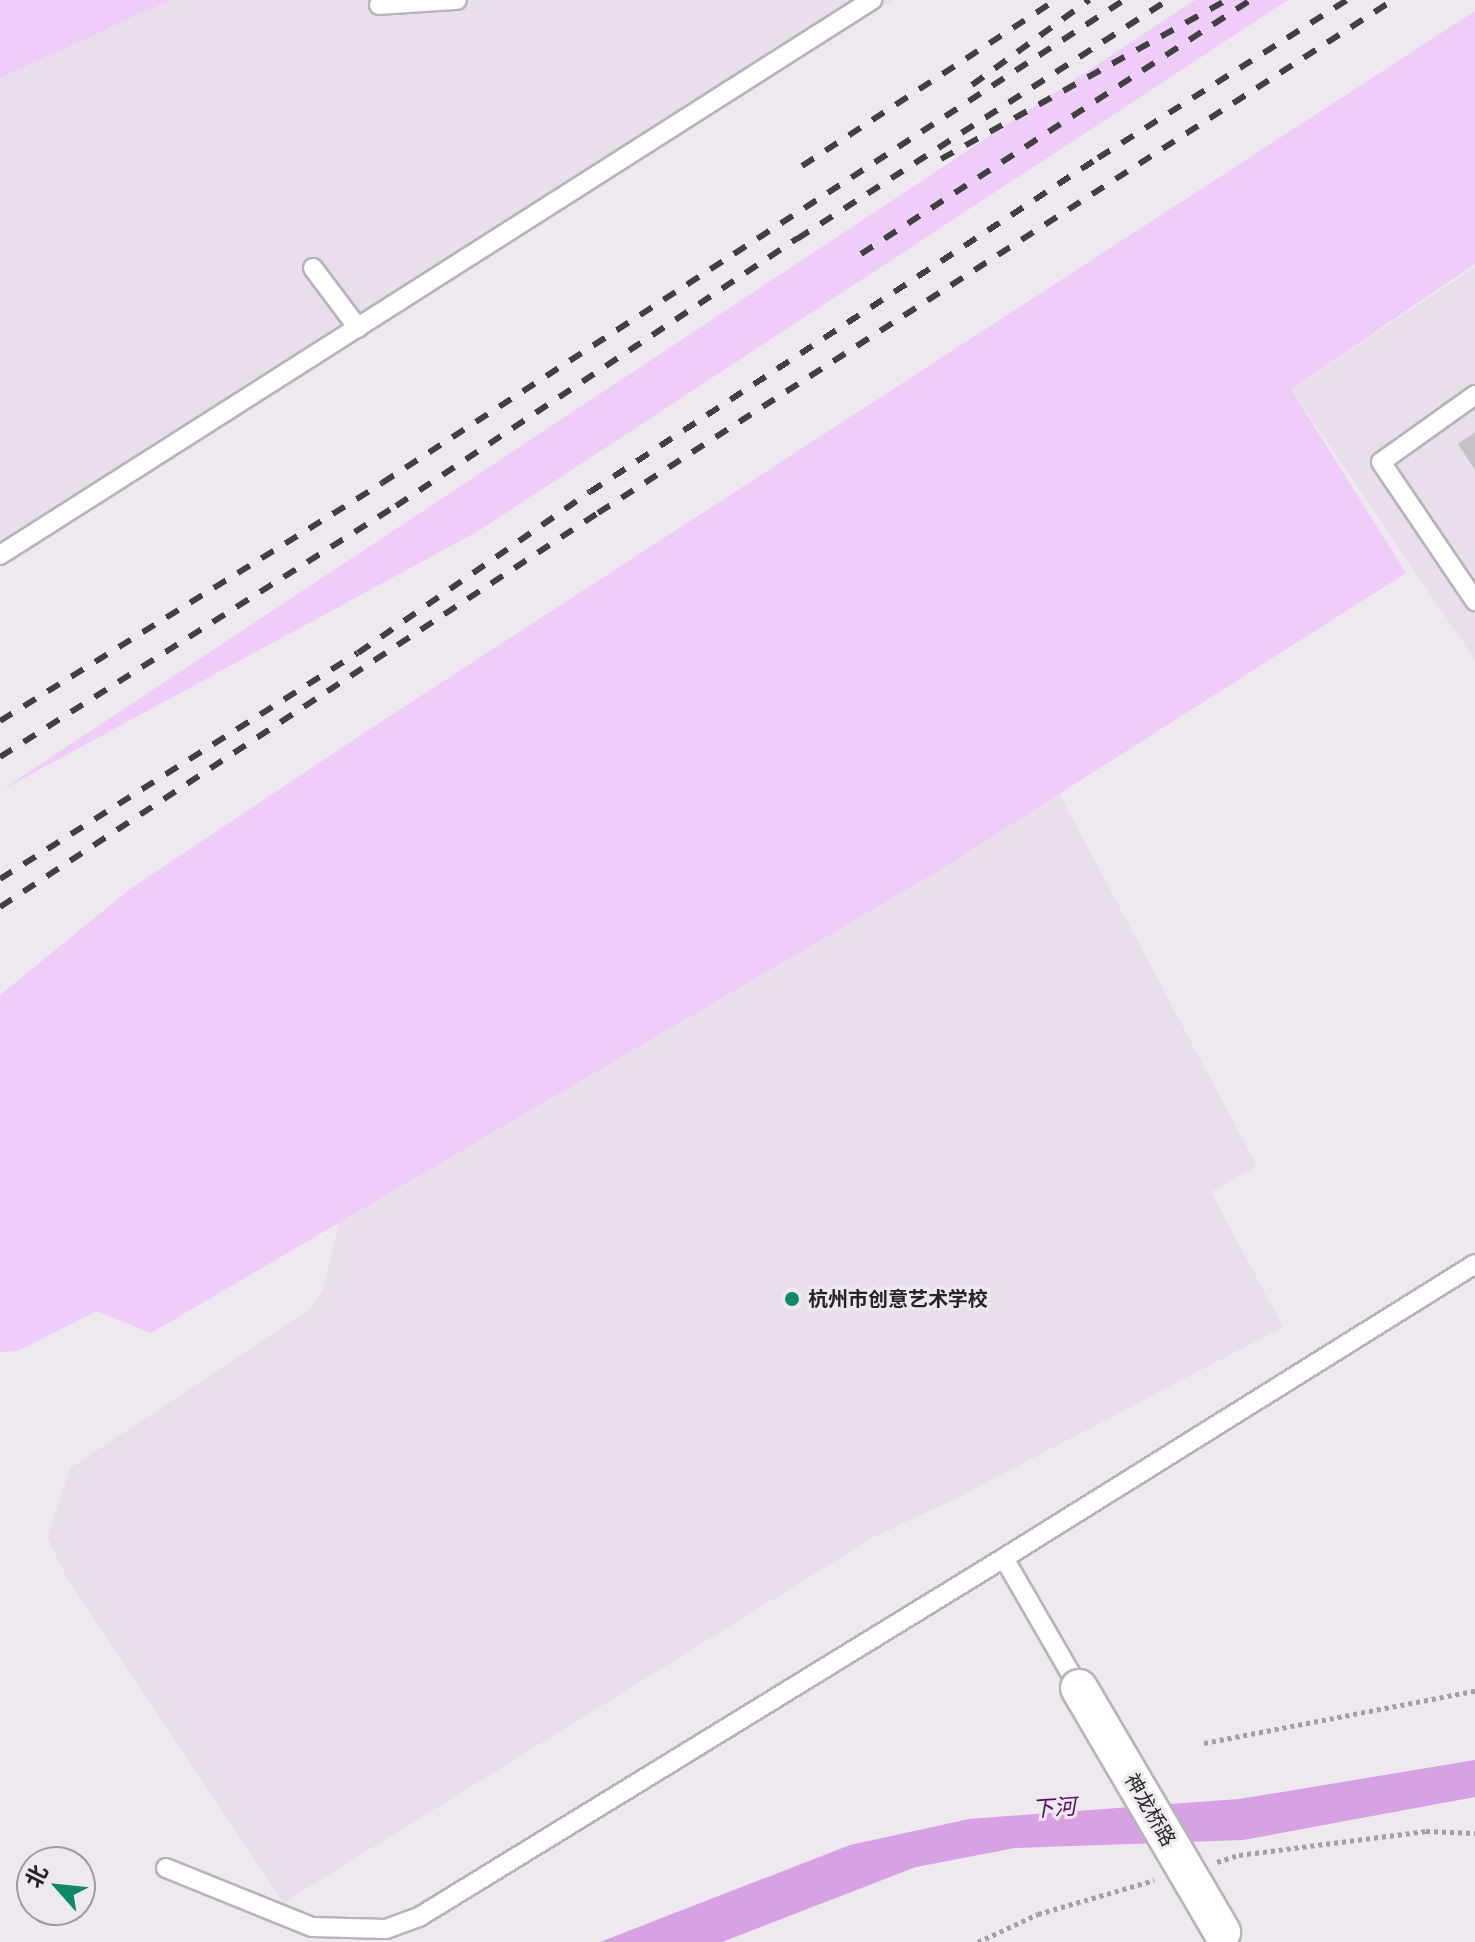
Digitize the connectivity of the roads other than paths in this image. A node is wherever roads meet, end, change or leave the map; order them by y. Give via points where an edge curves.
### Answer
1 (457, 0) edge
2 (872, 0) edge
3 (379, 5) dead end
4 (313, 268) dead end
5 (358, 328) junction
6 (1475, 395) edge
7 (0, 555) edge
8 (1475, 601) edge
9 (1475, 1264) edge
10 (1004, 1558) junction
11 (1079, 1688) joint
12 (166, 1868) dead end
13 (1222, 1932) dead end

1 - 3 lane
2 - 5 lane
4 - 5 lane
5 - 7 lane
6 - 8 lane via 1381,462
9 - 10 lane
10 - 11 lane
10 - 12 lane via 419,1917 386,1929 312,1927
11 - 13 street, 神龙桥路, bridge

